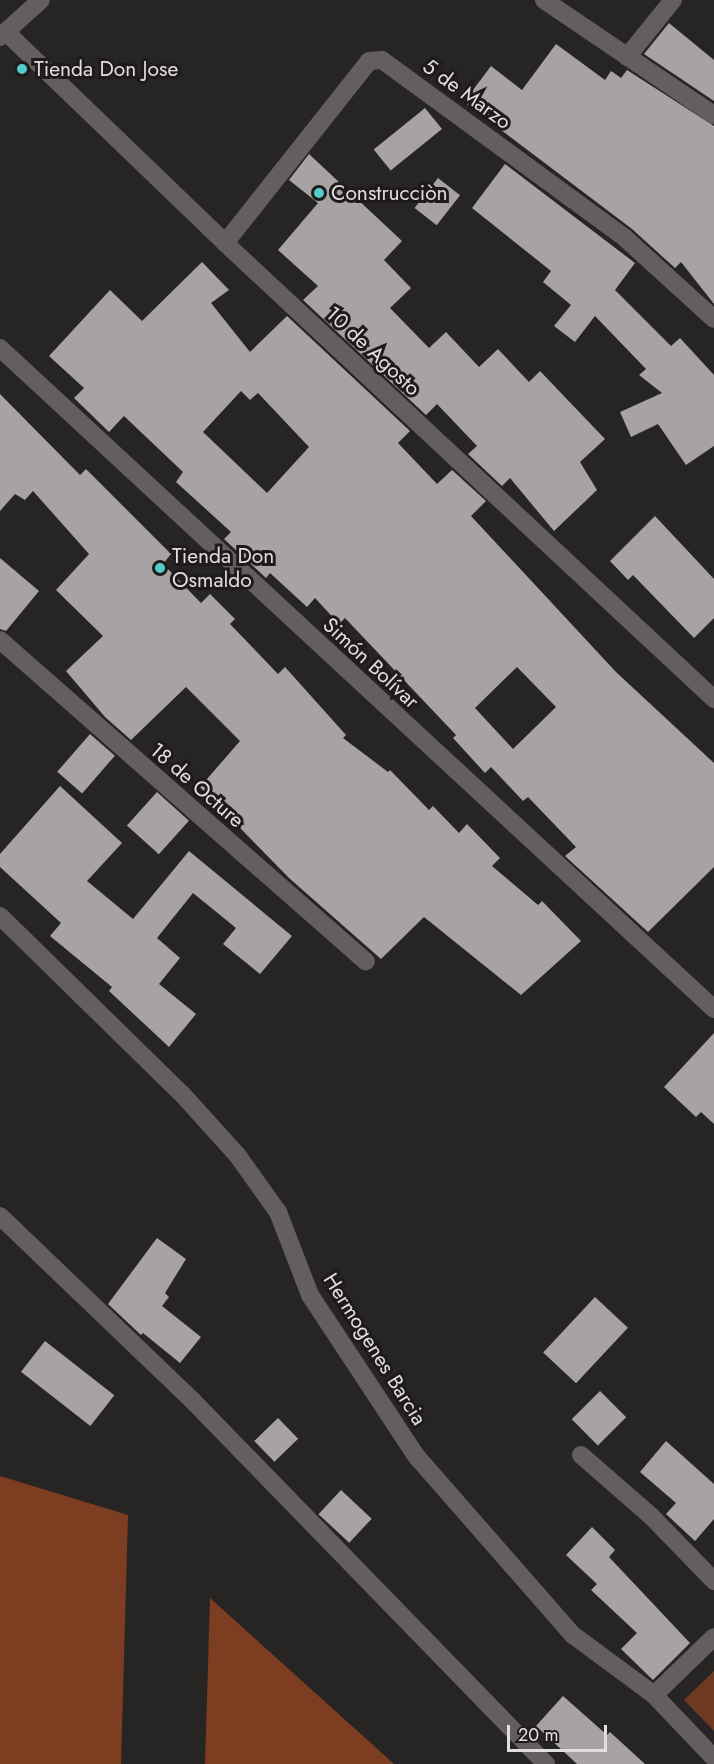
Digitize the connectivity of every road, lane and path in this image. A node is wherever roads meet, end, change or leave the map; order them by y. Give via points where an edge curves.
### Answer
1 (41, 0) edge
2 (544, 0) edge
3 (673, 0) edge
4 (3, 34) edge
5 (627, 57) junction
6 (714, 115) edge
7 (225, 243) junction
8 (711, 309) edge
9 (0, 348) edge
10 (0, 640) edge
11 (714, 699) edge
12 (0, 916) edge
13 (366, 961) dead end
14 (714, 1009) edge
15 (0, 1215) edge
16 (581, 1455) dead end
17 (714, 1581) edge
18 (714, 1637) edge
19 (654, 1695) junction
20 (714, 1758) edge
21 (546, 1764) edge

1 - 4 street
2 - 5 street
3 - 5 street
4 - 7 street, 10 de Agosto
5 - 6 street
7 - 8 street, 5 de Marzo via 369,61 382,60 626,238
7 - 11 street, 10 de Agosto
9 - 14 street, Simón Bolívar
10 - 13 street, 18 de Octure
12 - 19 street, Hermogenes Barcia via 182,1094 238,1156 278,1212 310,1295 417,1457 573,1635
15 - 21 street via 192,1400
16 - 17 street via 651,1516
18 - 19 street
19 - 20 street, Hermogenes Barcia

